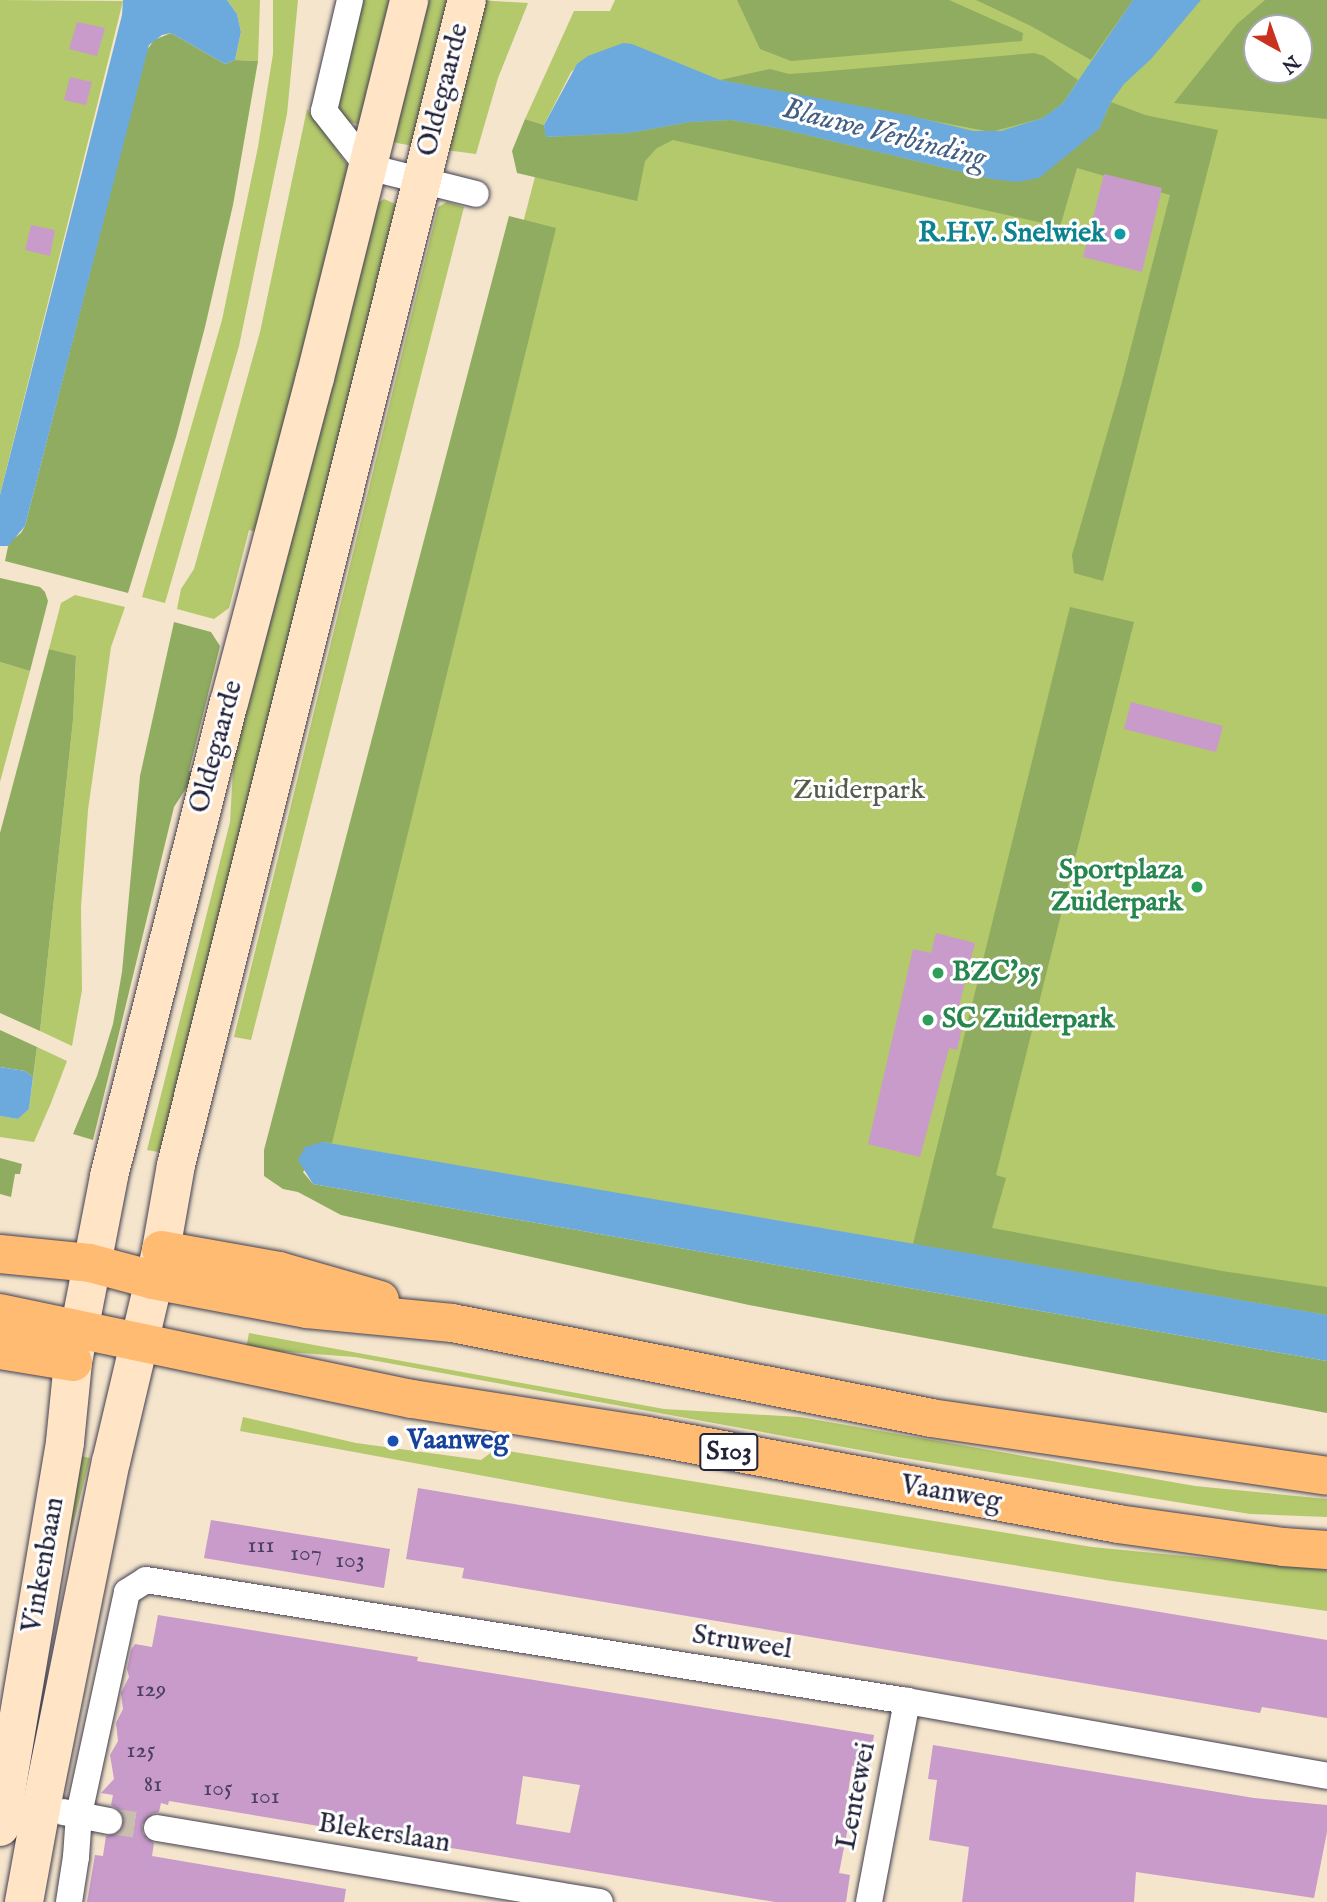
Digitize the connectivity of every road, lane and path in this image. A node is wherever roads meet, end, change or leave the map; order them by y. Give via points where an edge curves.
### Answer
1 (350, 0) edge
2 (409, 0) edge
3 (467, 0) edge
4 (368, 167) junction
5 (422, 179) junction
6 (476, 194) dead end
7 (0, 1254) edge
8 (90, 1264) junction
9 (157, 1265) junction
10 (0, 1313) edge
11 (137, 1342) junction
12 (76, 1345) junction
13 (0, 1350) edge
14 (1327, 1476) edge
15 (1327, 1550) edge
16 (146, 1580) joint
17 (907, 1701) junction
18 (1327, 1776) edge
19 (31, 1810) edge
20 (108, 1821) tunnel mouth
21 (157, 1828) tunnel mouth
22 (24, 1902) edge
23 (69, 1902) edge
24 (600, 1902) edge
25 (869, 1902) edge

1 - 4 street via 324,111
2 - 4 main road, Oldegaarde
3 - 5 main road, Oldegaarde
4 - 5 street, Oldegaarde
4 - 8 main road, Oldegaarde via 119,1130
5 - 6 street, Oldegaarde
5 - 9 main road, Oldegaarde via 176,1165
7 - 8 highway
8 - 9 highway
8 - 12 main road, Oldegaarde
9 - 11 main road, Oldegaarde
9 - 14 highway via 226,1259 309,1278 452,1324 931,1418
10 - 12 highway, Vaanweg / S103
11 - 12 highway, Vaanweg / S103
11 - 15 highway, Vaanweg / S103 via 412,1399 643,1435 1118,1524
11 - 19 main road, Vinkenbaan
12 - 13 highway
12 - 19 main road, Vinkenbaan
16 - 17 street, Struweel
16 - 19 street, Vinkenbaan via 127,1592
17 - 18 street, Struweel
17 - 25 street, Lentewei
19 - 20 street
19 - 22 main road, Vinkenbaan
19 - 23 street, Vinkenbaan via 76,1857
21 - 24 street, Blekerslaan

